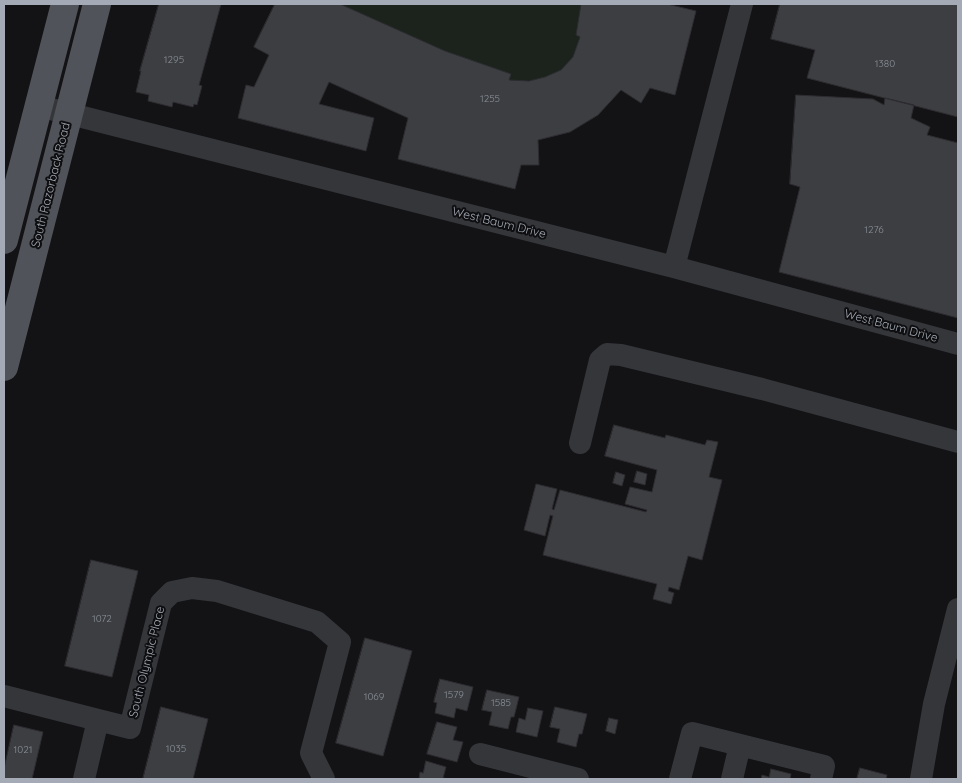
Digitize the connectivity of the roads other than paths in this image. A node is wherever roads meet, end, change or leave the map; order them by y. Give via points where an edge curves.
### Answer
1 (65, 4) edge
2 (97, 4) edge
3 (742, 4) edge
4 (39, 106) junction
5 (69, 113) junction
6 (4, 240) edge
7 (674, 267) junction
8 (958, 344) edge
9 (4, 367) edge
10 (958, 442) edge
11 (580, 443) dead end
12 (958, 609) edge
13 (4, 696) edge
14 (98, 720) junction
15 (740, 745) junction
16 (480, 754) dead end
17 (823, 772) edge
18 (566, 778) edge
19 (84, 779) edge
20 (324, 779) edge
21 (680, 779) edge
22 (732, 779) edge
23 (921, 779) edge

1 - 4 main road
2 - 5 main road, South Razorback Road
3 - 7 street
4 - 5 street, West Baum Drive
4 - 6 main road
5 - 7 street, West Baum Drive
5 - 9 main road, South Razorback Road
7 - 8 street, West Baum Drive
10 - 11 street via 752,387 607,354 600,360
12 - 23 street via 934,704
13 - 14 street
14 - 19 street
14 - 20 street, South Olympic Place via 130,728 161,602 172,592 192,588 218,591 317,622 340,642 311,753
15 - 17 street
15 - 21 street via 692,733
15 - 22 street
16 - 18 street

